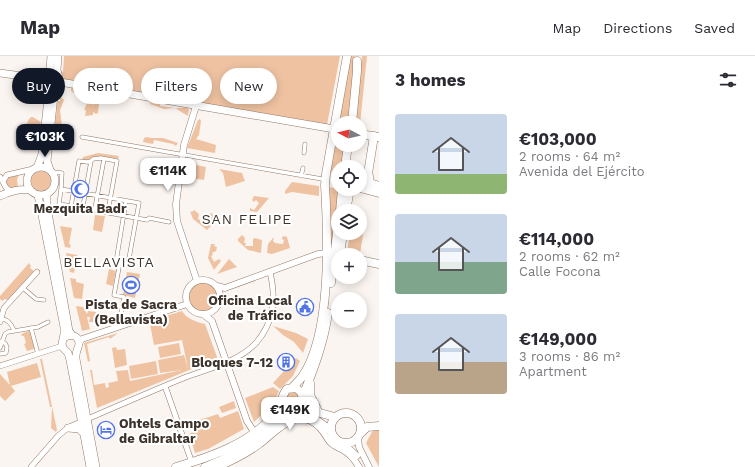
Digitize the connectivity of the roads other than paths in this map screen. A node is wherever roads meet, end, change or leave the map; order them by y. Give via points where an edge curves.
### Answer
1 (51, 56) edge
2 (58, 56) edge
3 (347, 56) edge
4 (357, 59) edge
5 (50, 68) edge
6 (57, 68) edge
7 (0, 73) edge
8 (12, 75) edge
9 (65, 86) edge
10 (47, 104) edge
11 (53, 104) edge
12 (196, 106) junction
13 (338, 116) edge
14 (352, 116) edge
15 (331, 132) edge
16 (82, 137) dead end
17 (376, 137) edge
18 (306, 144) dead end
19 (331, 152) edge
20 (304, 153) dead end
21 (182, 155) junction
22 (104, 159) junction
23 (92, 161) junction
24 (303, 168) dead end
25 (35, 169) junction
26 (51, 171) junction
27 (369, 172) junction
28 (301, 176) junction
29 (367, 177) edge
30 (2, 179) edge
31 (323, 182) junction
32 (379, 186) edge
33 (367, 188) edge
34 (61, 189) junction
35 (367, 189) edge
36 (379, 189) edge
37 (30, 190) junction
38 (14, 192) junction
39 (74, 192) junction
40 (379, 193) edge
41 (47, 194) junction
42 (86, 194) junction
43 (38, 195) junction
44 (0, 196) edge
45 (97, 196) junction
46 (111, 198) junction
47 (126, 201) junction
48 (71, 206) junction
49 (83, 206) dead end
50 (95, 208) dead end
51 (108, 211) dead end
52 (124, 216) junction
53 (136, 218) junction
54 (169, 222) dead end
55 (336, 240) edge
56 (327, 252) junction
57 (367, 261) edge
58 (120, 262) junction
59 (379, 264) edge
60 (37, 272) dead end
61 (270, 272) junction
62 (197, 281) junction
63 (217, 286) junction
64 (23, 288) junction
65 (225, 288) junction
66 (220, 295) junction
67 (44, 300) dead end
68 (187, 304) junction
69 (2, 306) edge
70 (213, 311) junction
71 (204, 315) junction
72 (1, 320) edge
73 (212, 321) junction
74 (48, 322) dead end
75 (125, 325) junction
76 (31, 328) junction
77 (14, 330) junction
78 (64, 338) junction
79 (1, 341) edge
80 (77, 341) junction
81 (0, 348) edge
82 (64, 349) junction
83 (0, 354) edge
84 (38, 354) junction
85 (226, 362) junction
86 (1, 364) edge
87 (313, 372) junction
88 (165, 386) junction
89 (292, 388) junction
90 (303, 397) junction
91 (293, 411) junction
92 (320, 413) junction
93 (335, 417) junction
94 (84, 420) junction
95 (379, 426) edge
96 (68, 428) junction
97 (330, 430) junction
98 (254, 432) junction
99 (85, 435) junction
100 (359, 436) junction
101 (344, 444) junction
102 (192, 463) junction
103 (31, 467) edge
104 (90, 467) edge
105 (96, 467) edge
106 (176, 467) edge
107 (205, 467) edge
108 (219, 467) edge
109 (359, 467) edge
110 (363, 467) edge
111 (370, 467) edge

1 - 5 main road
2 - 6 main road
3 - 13 main road
4 - 14 main road
7 - 8 main road
9 - 12 main road
10 - 25 main road via 42,154
11 - 26 main road via 47,161
12 - 15 main road
12 - 21 street
16 - 21 street
17 - 27 main road
18 - 20 street
19 - 31 main road
21 - 28 street
21 - 62 street via 176,215
22 - 23 street via 94,158
22 - 45 street
22 - 46 street via 117,161
23 - 39 street via 79,161
23 - 42 street
24 - 28 street
25 - 26 main road via 44,167
25 - 30 street via 7,175
25 - 37 main road via 29,173 27,179
26 - 34 street via 62,173
26 - 41 main road via 55,184
27 - 29 main road
27 - 32 main road via 370,183
28 - 31 street
30 - 38 street via 5,188
31 - 56 main road
33 - 36 main road
34 - 39 street
34 - 48 street via 59,204
35 - 40 main road
37 - 38 main road
37 - 43 main road
38 - 44 main road
39 - 42 street
39 - 48 street
41 - 43 main road
41 - 80 main road via 46,204 70,331
42 - 45 street
42 - 49 street
43 - 78 main road
45 - 46 street
45 - 50 street
46 - 47 street
46 - 51 street
47 - 52 street
47 - 53 street via 139,204
48 - 52 street
52 - 53 street
52 - 58 street via 116,262
53 - 54 street
53 - 58 street via 128,264
55 - 87 main road via 326,330
56 - 61 street
56 - 89 main road via 325,296 317,338 307,368
57 - 59 main road
58 - 75 street via 114,295 124,297 121,312
60 - 64 street
61 - 65 street
61 - 85 street via 274,296 268,324 251,348
62 - 63 street via 208,280
62 - 68 street via 187,290
63 - 65 street
63 - 66 street
64 - 67 street via 36,300
64 - 69 street
65 - 66 street
66 - 70 street via 219,304
68 - 71 street via 194,312
68 - 75 street
69 - 72 street
70 - 71 street
70 - 73 street
71 - 73 street
72 - 77 street via 8,321
73 - 85 street
74 - 76 street
75 - 80 street
76 - 77 street
76 - 84 street
77 - 79 street via 6,334
78 - 80 main road via 67,335
78 - 82 main road
79 - 81 street
79 - 83 street via 6,344 7,350 6,353
80 - 82 main road via 71,352
80 - 94 main road via 76,359
82 - 84 street
82 - 94 main road via 70,360
84 - 86 street
85 - 88 street
85 - 98 street via 247,421
87 - 90 main road
87 - 92 main road via 310,396
88 - 94 street
88 - 102 street
89 - 90 main road via 299,390
89 - 98 main road via 287,389 274,415
90 - 91 main road via 300,406
90 - 92 main road
91 - 97 main road via 306,413
91 - 107 main road via 244,449
92 - 93 main road
93 - 97 main road
93 - 100 main road via 345,412 354,415 360,422
94 - 96 street
94 - 99 main road
94 - 105 main road
95 - 100 main road via 367,427
96 - 99 main road via 82,430
96 - 103 street
97 - 101 main road via 334,438
98 - 102 main road via 228,448
99 - 104 main road
100 - 101 main road via 351,443
100 - 111 street via 360,446
101 - 110 street
102 - 106 main road
108 - 109 street via 247,453 285,423 299,419 315,424 331,443 351,455

